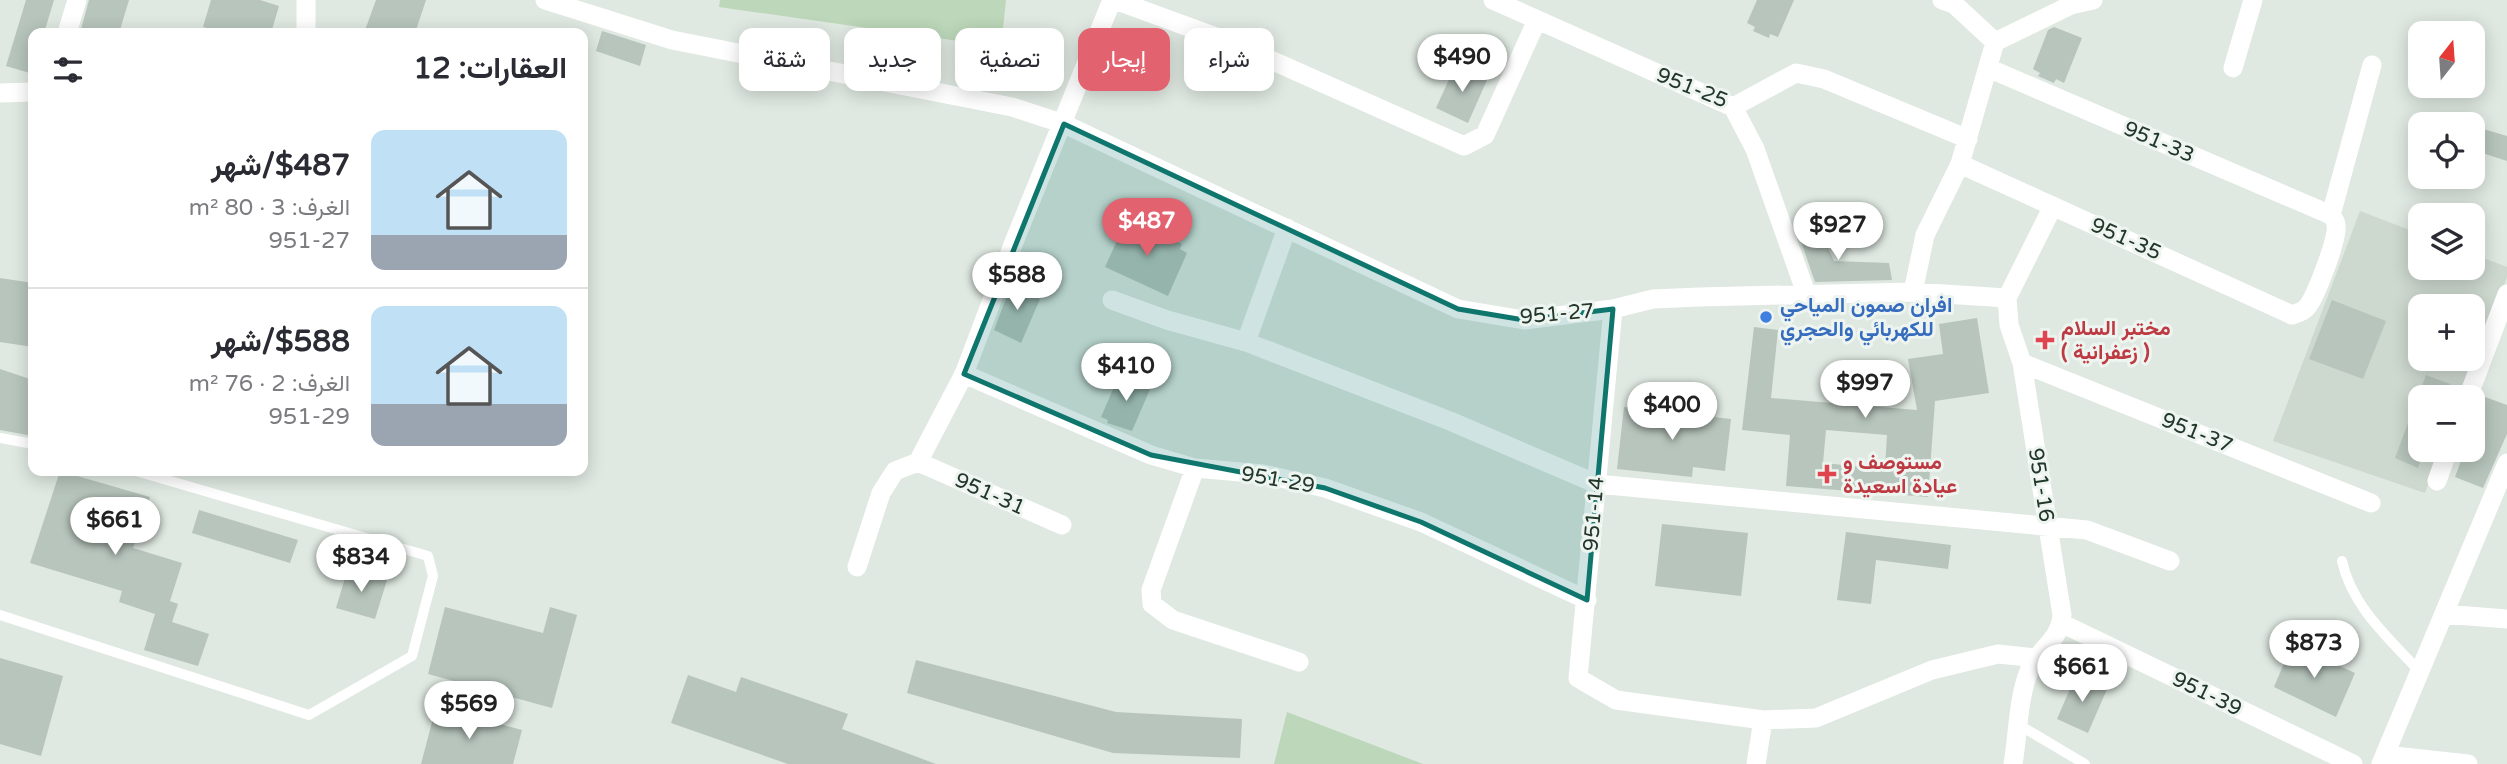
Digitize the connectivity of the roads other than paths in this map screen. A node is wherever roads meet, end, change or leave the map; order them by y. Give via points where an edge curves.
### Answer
1 (77, 0) edge
2 (306, 0) edge
3 (545, 0) edge
4 (1113, 0) edge
5 (1493, 0) edge
6 (1942, 0) edge
7 (2093, 0) edge
8 (2251, 0) edge
9 (1537, 20) junction
10 (69, 28) edge
11 (306, 28) edge
12 (1995, 42) junction
13 (2372, 65) dead end
14 (1988, 68) junction
15 (2232, 68) dead end
16 (28, 92) edge
17 (0, 93) edge
18 (1733, 107) junction
19 (1064, 124) junction
20 (1968, 139) junction
21 (1960, 164) junction
22 (2053, 206) junction
23 (2331, 215) junction
24 (1287, 229) junction
25 (1913, 292) junction
26 (2507, 293) edge
27 (1807, 296) junction
28 (2007, 298) junction
29 (1112, 300) dead end
30 (1612, 309) junction
31 (1246, 342) junction
32 (2022, 363) junction
33 (964, 374) junction
34 (2472, 385) edge
35 (0, 438) edge
36 (28, 443) edge
37 (918, 462) junction
38 (2444, 462) edge
39 (2506, 466) edge
40 (1195, 468) junction
41 (153, 476) edge
42 (2437, 481) dead end
43 (1597, 484) junction
44 (2371, 503) dead end
45 (1062, 526) dead end
46 (2048, 526) junction
47 (2170, 561) dead end
48 (2342, 561) dead end
49 (858, 567) dead end
50 (1587, 600) junction
51 (2444, 614) junction
52 (0, 615) edge
53 (2507, 619) edge
54 (2061, 623) junction
55 (2037, 657) junction
56 (1299, 662) dead end
57 (2420, 672) junction
58 (1763, 720) junction
59 (2019, 725) junction
60 (2383, 760) edge
61 (1756, 764) edge
62 (2013, 764) edge
63 (2085, 764) edge
64 (2354, 764) edge
65 (2468, 764) edge

1 - 10 street
2 - 11 street
3 - 19 street, 951-27 via 672,40 1012,107
4 - 9 street via 1235,44 1464,146 1486,135
4 - 19 street
5 - 9 street, 951-25
6 - 12 street via 1954,4
7 - 12 street via 2071,5
8 - 15 street
9 - 18 street, 951-25
12 - 14 street
13 - 23 street
14 - 20 street
14 - 23 street, 951-33
16 - 17 street
18 - 20 street, 951-25 via 1796,73 1824,79
18 - 27 street via 1755,149
19 - 24 street, 951-27
19 - 33 street
20 - 21 street
21 - 22 street, 951-35
21 - 25 street via 1925,235
22 - 23 street, 951-35 via 2292,314 2307,307 2314,293 2335,239
22 - 28 street
24 - 30 street, 951-27 via 1458,309 1524,320
24 - 31 street
25 - 27 street, 951-27
25 - 28 street, 951-27
26 - 34 street
27 - 30 street, 951-27 via 1653,299
28 - 32 street, 951-16 via 2008,325
29 - 31 street
30 - 43 street, 951-14
31 - 43 street
32 - 44 street, 951-37
32 - 46 street, 951-16
33 - 37 street
33 - 40 street, 951-29 via 1151,455
35 - 36 lane
37 - 45 street, 951-31
37 - 49 street via 895,471 881,493
38 - 42 street
39 - 51 street
40 - 50 street, 951-29 via 1263,474 1325,488 1432,527
40 - 56 street via 1151,590 1152,604 1173,620
41 - 52 lane via 428,556 433,576 412,656 309,715
43 - 46 street
43 - 50 street, 951-14
46 - 47 street via 2087,530
46 - 54 street, 951-16
48 - 57 lane via 2357,602
50 - 58 street, 951-14 via 1578,678 1616,700
51 - 53 street
51 - 57 street
54 - 55 street via 2055,638
54 - 64 street, 951-39
55 - 58 street via 1997,654 1921,674 1816,718
55 - 59 street via 2025,681
57 - 60 street
58 - 61 street
59 - 62 street
59 - 63 lane
60 - 65 street

